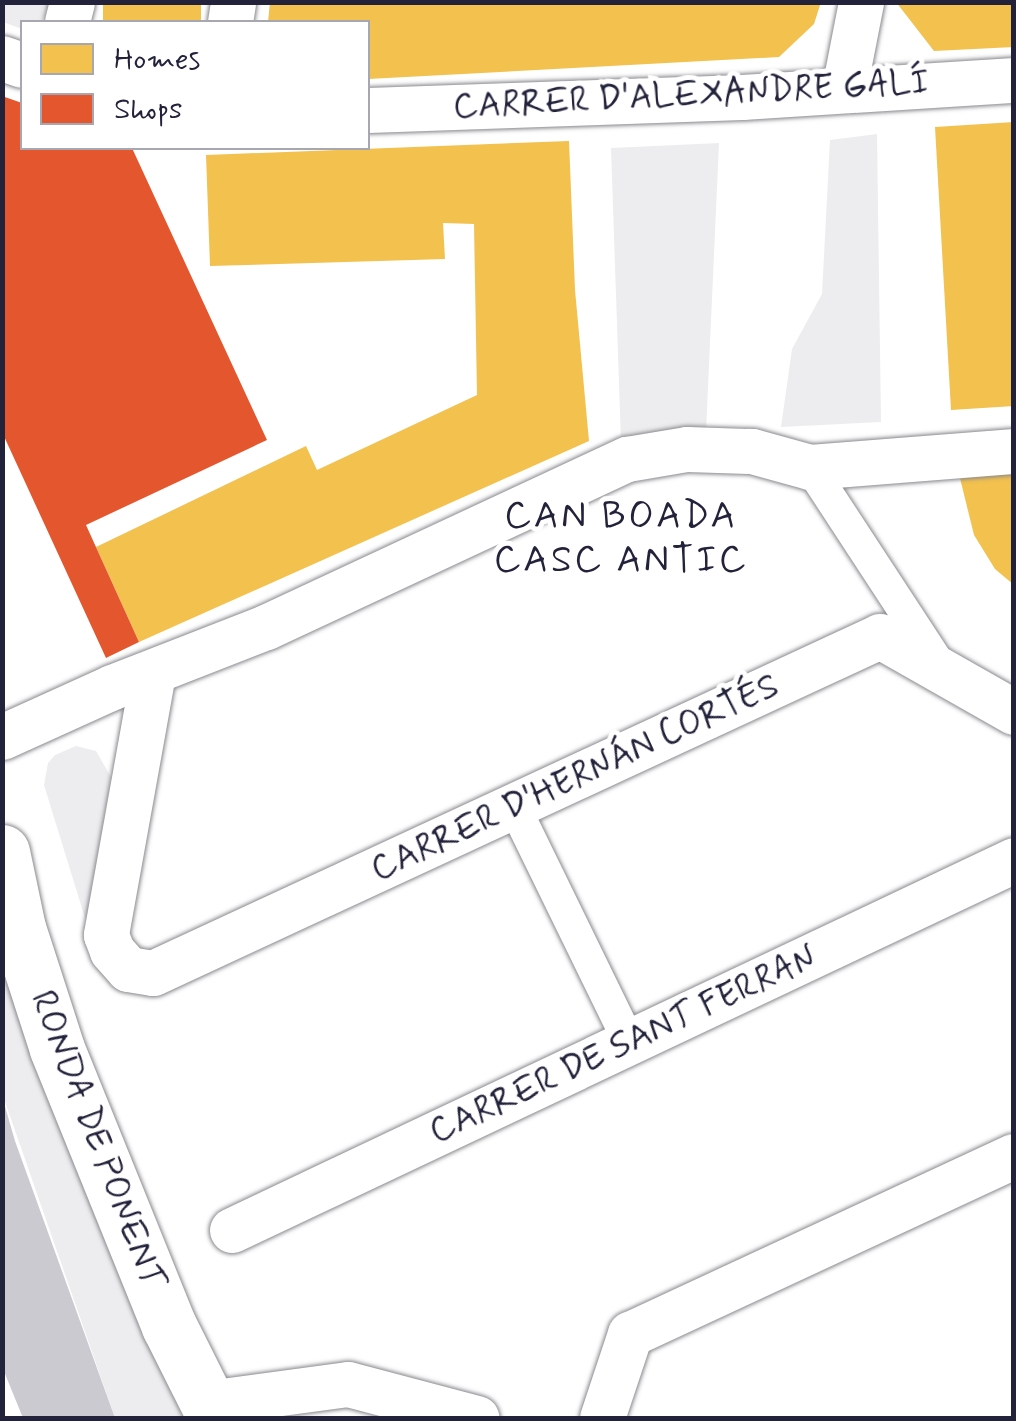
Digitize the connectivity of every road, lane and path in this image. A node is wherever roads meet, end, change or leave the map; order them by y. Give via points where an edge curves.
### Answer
1 (861, 2) edge
2 (1014, 80) edge
3 (844, 88) junction
4 (370, 110) edge
5 (1014, 451) edge
6 (810, 466) junction
7 (942, 669) junction
8 (154, 673) junction
9 (1014, 712) edge
10 (2, 737) edge
11 (514, 806) junction
12 (2, 852) edge
13 (1014, 860) edge
14 (629, 1042) junction
15 (1014, 1156) edge
16 (232, 1230) dead end
17 (211, 1411) edge
18 (476, 1418) edge
19 (602, 1418) edge

1 - 3 street
2 - 3 street, CARRER D'ALEXANDRE GALÍ
3 - 4 street, CARRER D'ALEXANDRE GALÍ
5 - 6 street
6 - 7 street
6 - 8 street via 752,451 687,449 626,459
7 - 9 street, CARRER D'HERNÁN CORTÉS
7 - 11 street, CARRER D'HERNÁN CORTÉS via 880,636
8 - 10 street
8 - 11 street, CARRER D'HERNÁN CORTÉS via 106,935 128,969 152,973
11 - 14 street
12 - 17 main road, RONDA DE PONENT via 18,928 58,1049 112,1190
13 - 14 street, CARRER DE SANT FERRAN
14 - 16 street, CARRER DE SANT FERRAN
15 - 19 street via 630,1334
17 - 18 street via 348,1384

